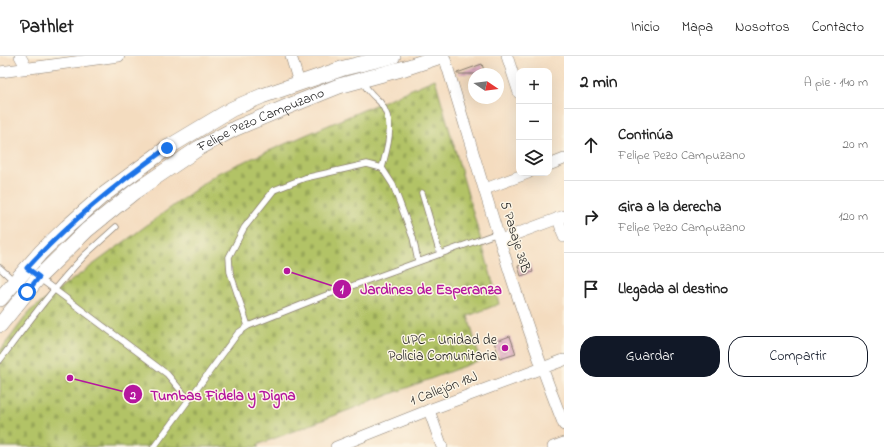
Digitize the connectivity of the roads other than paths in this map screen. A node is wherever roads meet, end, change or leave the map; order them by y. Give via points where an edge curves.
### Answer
1 (20, 56) edge
2 (119, 56) edge
3 (291, 56) edge
4 (393, 56) edge
5 (441, 56) edge
6 (444, 56) edge
7 (507, 56) edge
8 (26, 67) junction
9 (0, 72) edge
10 (361, 79) junction
11 (299, 84) junction
12 (516, 84) edge
13 (564, 159) edge
14 (552, 164) edge
15 (382, 168) junction
16 (520, 176) edge
17 (485, 189) junction
18 (422, 193) dead end
19 (561, 217) edge
20 (116, 227) dead end
21 (499, 237) junction
22 (564, 237) edge
23 (440, 254) junction
24 (418, 261) junction
25 (0, 268) edge
26 (27, 268) junction
27 (39, 277) junction
28 (15, 281) junction
29 (55, 290) junction
30 (27, 292) junction
31 (0, 299) edge
32 (0, 325) edge
33 (248, 326) junction
34 (0, 360) edge
35 (564, 360) edge
36 (542, 369) junction
37 (189, 400) junction
38 (429, 410) junction
39 (564, 425) edge
40 (564, 443) edge
41 (154, 447) edge
42 (336, 447) edge
43 (442, 447) edge
44 (553, 447) edge

1 - 8 street
2 - 8 street
3 - 11 street
4 - 11 main road, Felipe Pezo Campuzano via 344,68
5 - 10 main road, Felipe Pezo Campuzano
6 - 17 street, 5 Pasaje 38B
7 - 12 street
8 - 9 street
10 - 15 lane via 388,116 388,146
10 - 27 main road, Felipe Pezo Campuzano via 236,128 199,148 134,192 87,230
11 - 26 main road, Felipe Pezo Campuzano via 232,109 167,148 102,196
13 - 14 street
15 - 24 lane via 393,185 413,238
15 - 33 lane via 367,164 305,178 274,190 244,228 229,257 230,272
16 - 17 street
17 - 21 street, 5 Pasaje 38B
18 - 23 lane
19 - 21 street
19 - 22 street
20 - 29 lane via 86,255
21 - 23 lane
21 - 36 street, 5 Pasaje 38B
23 - 24 lane
24 - 33 lane
25 - 28 lane
26 - 27 lane
26 - 28 main road, Felipe Pezo Campuzano
27 - 29 lane
27 - 30 main road, Felipe Pezo Campuzano
28 - 30 lane
28 - 31 main road, Felipe Pezo Campuzano
29 - 34 lane
29 - 37 lane via 167,374
30 - 32 main road, Felipe Pezo Campuzano
33 - 37 lane via 238,333
35 - 36 street, 1 Callejón 18J
36 - 38 street, 1 Callejón 18J
36 - 39 street, 5 Pasaje 38B
37 - 41 lane
38 - 42 street, 1 Callejón 18J
38 - 43 street
40 - 44 street

